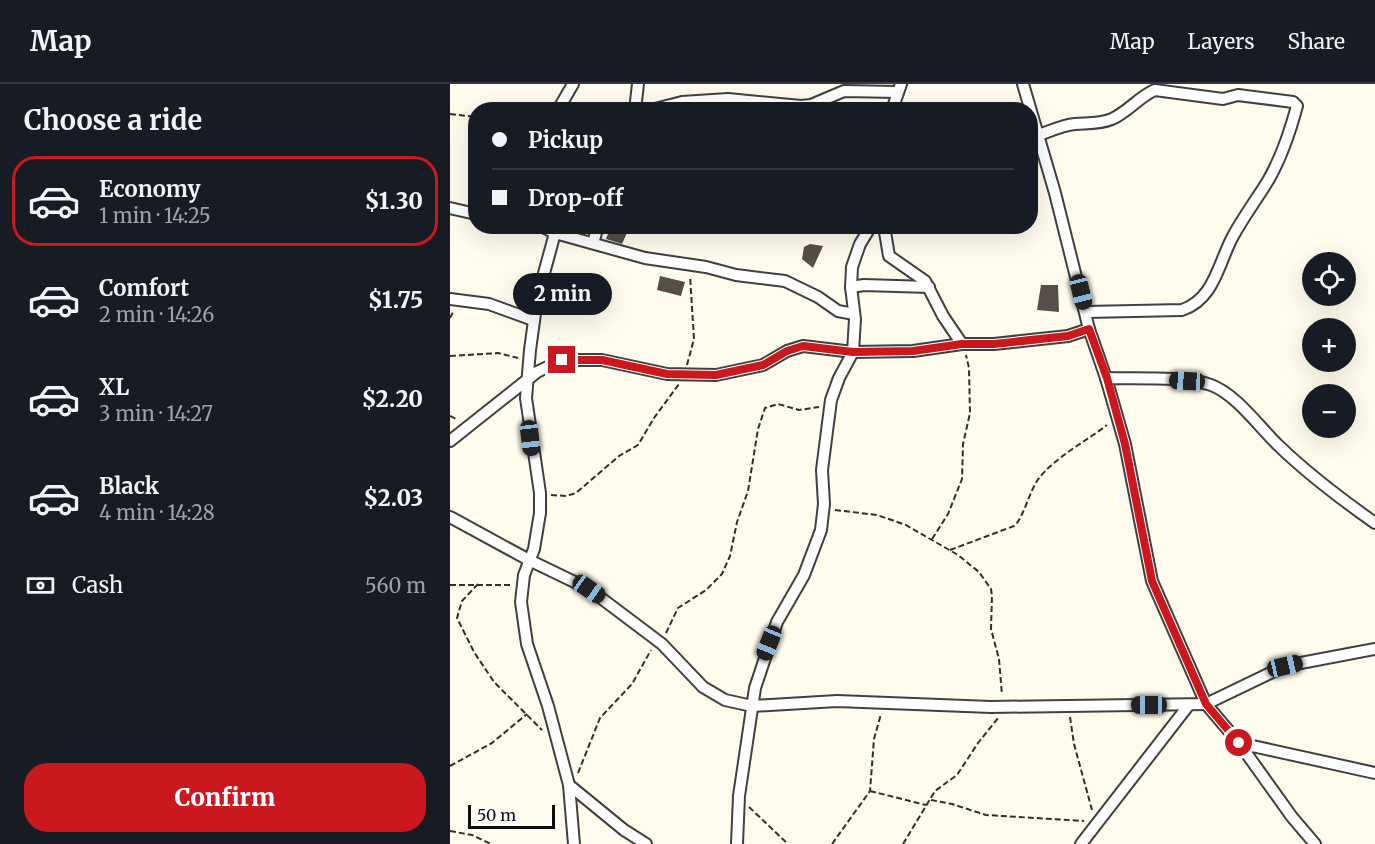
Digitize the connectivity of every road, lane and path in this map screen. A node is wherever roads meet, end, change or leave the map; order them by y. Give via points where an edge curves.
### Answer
1 (573, 84) edge
2 (638, 84) edge
3 (1023, 84) edge
4 (899, 88) edge
5 (563, 102) edge
6 (636, 102) edge
7 (682, 102) edge
8 (759, 102) edge
9 (817, 102) edge
10 (1029, 102) edge
11 (450, 114) edge
12 (468, 116) edge
13 (1038, 132) edge
14 (1039, 135) junction
15 (450, 208) edge
16 (468, 212) edge
17 (555, 234) edge
18 (559, 234) edge
19 (596, 234) edge
20 (867, 234) edge
21 (885, 234) edge
22 (593, 243) junction
23 (681, 263) junction
24 (851, 287) junction
25 (928, 287) junction
26 (450, 299) edge
27 (1086, 312) junction
28 (854, 314) junction
29 (533, 320) junction
30 (1089, 329) junction
31 (962, 344) junction
32 (853, 352) junction
33 (450, 356) edge
34 (529, 363) junction
35 (682, 375) junction
36 (1107, 378) junction
37 (527, 380) junction
38 (831, 400) junction
39 (1116, 418) junction
40 (450, 441) edge
41 (540, 493) junction
42 (824, 508) junction
43 (450, 517) edge
44 (1375, 523) edge
45 (932, 539) junction
46 (950, 550) junction
47 (529, 560) junction
48 (478, 584) junction
49 (450, 585) edge
50 (522, 586) junction
51 (659, 642) junction
52 (1375, 649) edge
53 (887, 704) junction
54 (1206, 704) junction
55 (1069, 705) junction
56 (752, 706) junction
57 (1188, 706) junction
58 (1003, 707) junction
59 (527, 714) junction
60 (556, 742) junction
61 (1239, 743) junction
62 (450, 766) edge
63 (1375, 773) edge
64 (569, 785) junction
65 (870, 791) junction
66 (739, 796) junction
67 (931, 800) junction
68 (926, 805) junction
69 (1095, 822) junction
70 (450, 831) edge
71 (491, 844) edge
72 (574, 844) edge
73 (646, 844) edge
74 (737, 844) edge
75 (788, 844) edge
76 (832, 844) edge
77 (903, 844) edge
78 (1081, 844) edge
79 (1315, 844) edge

1 - 5 street
2 - 6 street
3 - 10 street
4 - 9 street via 844,91
7 - 8 street
11 - 12 path
13 - 14 street
14 - 27 street
14 - 27 street via 1073,124 1110,120 1155,90 1223,99 1238,95 1293,102 1297,106 1288,140 1271,176 1232,237 1213,284 1195,306 1182,310
15 - 16 street
17 - 29 street
18 - 22 street
19 - 22 street
20 - 24 street via 855,258
21 - 25 street via 889,256 922,278
22 - 23 street via 645,258
23 - 28 street via 790,282 838,311
23 - 35 path via 691,277 693,339
24 - 25 street
24 - 28 street
25 - 31 street
26 - 29 street via 497,306
27 - 30 street
28 - 32 street
29 - 34 street
30 - 31 street via 1068,336
30 - 36 street
31 - 32 street via 913,351
31 - 45 path via 970,388 962,479 948,514
32 - 35 street via 803,346 749,369 716,375
32 - 38 street
33 - 34 path via 498,353
34 - 37 street
35 - 37 street via 602,360 569,360 557,361
35 - 41 path via 638,445 618,456 576,493
36 - 39 street
36 - 44 street via 1212,385 1234,400 1325,488
37 - 40 street
37 - 41 street via 529,425
38 - 42 street via 822,470
38 - 51 path via 807,410 778,404 765,408 747,491 722,574 678,608
39 - 46 path via 1048,468 1014,526
39 - 54 street via 1125,444 1152,581
41 - 47 street via 538,529
42 - 45 path via 877,515
42 - 56 street via 804,575 777,622 761,663
43 - 47 street
45 - 46 path
46 - 58 path via 979,572 991,589 991,629 999,659
47 - 50 street
47 - 51 street via 589,589
48 - 49 path
48 - 50 path
48 - 59 path via 462,601 458,618 494,682
50 - 60 street via 527,645
51 - 56 street via 711,692 725,700
51 - 64 path via 632,684 600,718 574,783
52 - 54 street via 1285,666
53 - 56 street via 837,701
53 - 58 street
53 - 65 path via 877,723
54 - 57 street
54 - 61 street
55 - 57 street
55 - 58 street
55 - 69 path via 1074,744
56 - 66 street
57 - 69 street
58 - 67 path via 962,768 935,791
59 - 60 path
59 - 62 path via 492,743
60 - 64 street
61 - 63 street
61 - 79 street
64 - 72 street
64 - 73 street
65 - 68 path
65 - 76 path
66 - 74 street
66 - 75 path
67 - 68 path
67 - 69 path via 986,815
68 - 77 path
69 - 78 street
70 - 71 path

